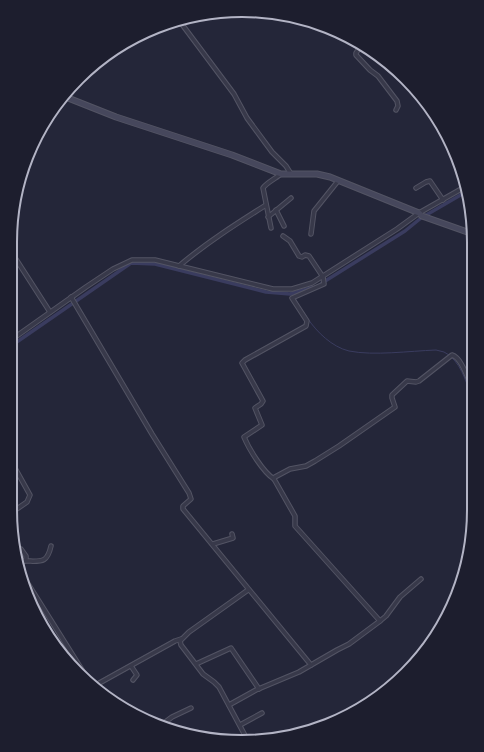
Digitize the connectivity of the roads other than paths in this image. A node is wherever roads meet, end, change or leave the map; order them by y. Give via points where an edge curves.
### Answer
1 (183, 25) edge
2 (358, 50) edge
3 (69, 98) edge
4 (396, 110) dead end
5 (281, 174) junction
6 (291, 174) junction
7 (338, 181) junction
8 (416, 188) dead end
9 (461, 189) edge
10 (291, 198) dead end
11 (443, 200) junction
12 (266, 205) junction
13 (276, 210) junction
14 (422, 215) junction
15 (268, 217) junction
16 (284, 226) dead end
17 (271, 228) dead end
18 (467, 231) edge
19 (311, 234) dead end
20 (283, 236) dead end
21 (17, 261) edge
22 (179, 266) junction
23 (323, 280) junction
24 (71, 299) junction
25 (50, 312) junction
26 (17, 336) edge
27 (467, 377) edge
28 (17, 471) edge
29 (274, 479) junction
30 (17, 508) edge
31 (232, 534) dead end
32 (212, 544) junction
33 (51, 546) dead end
34 (20, 549) edge
35 (24, 561) joint
36 (421, 579) dead end
37 (32, 590) edge
38 (248, 590) junction
39 (380, 621) junction
40 (181, 639) junction
41 (75, 661) edge
42 (196, 664) junction
43 (311, 665) junction
44 (131, 666) junction
45 (133, 680) dead end
46 (99, 683) edge
47 (259, 689) junction
48 (229, 705) junction
49 (191, 708) dead end
50 (262, 713) dead end
51 (167, 722) edge
52 (240, 725) junction
53 (245, 735) edge

1 - 6 street via 227,85 274,156
2 - 4 street via 356,55 378,76 397,101
3 - 5 main road
5 - 6 main road
5 - 12 street via 263,186
6 - 7 main road via 317,174
7 - 14 main road
7 - 19 street via 314,211
8 - 11 street via 430,181
9 - 11 street
10 - 13 street
11 - 14 street
12 - 15 street
12 - 22 street via 214,238
13 - 15 street
13 - 16 street
14 - 18 main road
14 - 23 street via 397,229
15 - 17 street
20 - 23 street via 290,241 299,256 309,256
21 - 25 street
22 - 23 street via 282,290
22 - 24 street via 155,260 132,260 113,269
23 - 29 street via 292,300 307,321 306,326 242,363 263,401 255,408 262,425 244,437 259,462
24 - 25 street
24 - 32 street via 189,493 191,499 183,509
25 - 26 street
27 - 29 street via 455,356 450,356 421,380 407,381 392,395 395,407 355,436 315,462 290,469
28 - 30 street via 30,494 27,502
29 - 39 street via 296,518 295,526
31 - 32 street via 233,538
32 - 38 street
33 - 35 street via 45,560
34 - 35 street via 25,553
36 - 39 street via 400,597
37 - 41 street
38 - 40 street
38 - 43 street
39 - 43 street via 349,644
40 - 42 street via 181,645
40 - 44 street
42 - 47 street via 232,648
42 - 48 street via 206,677 215,682
43 - 47 street
44 - 45 street via 137,675
44 - 46 street
47 - 48 street
48 - 52 street
49 - 51 street
50 - 52 street
52 - 53 street

